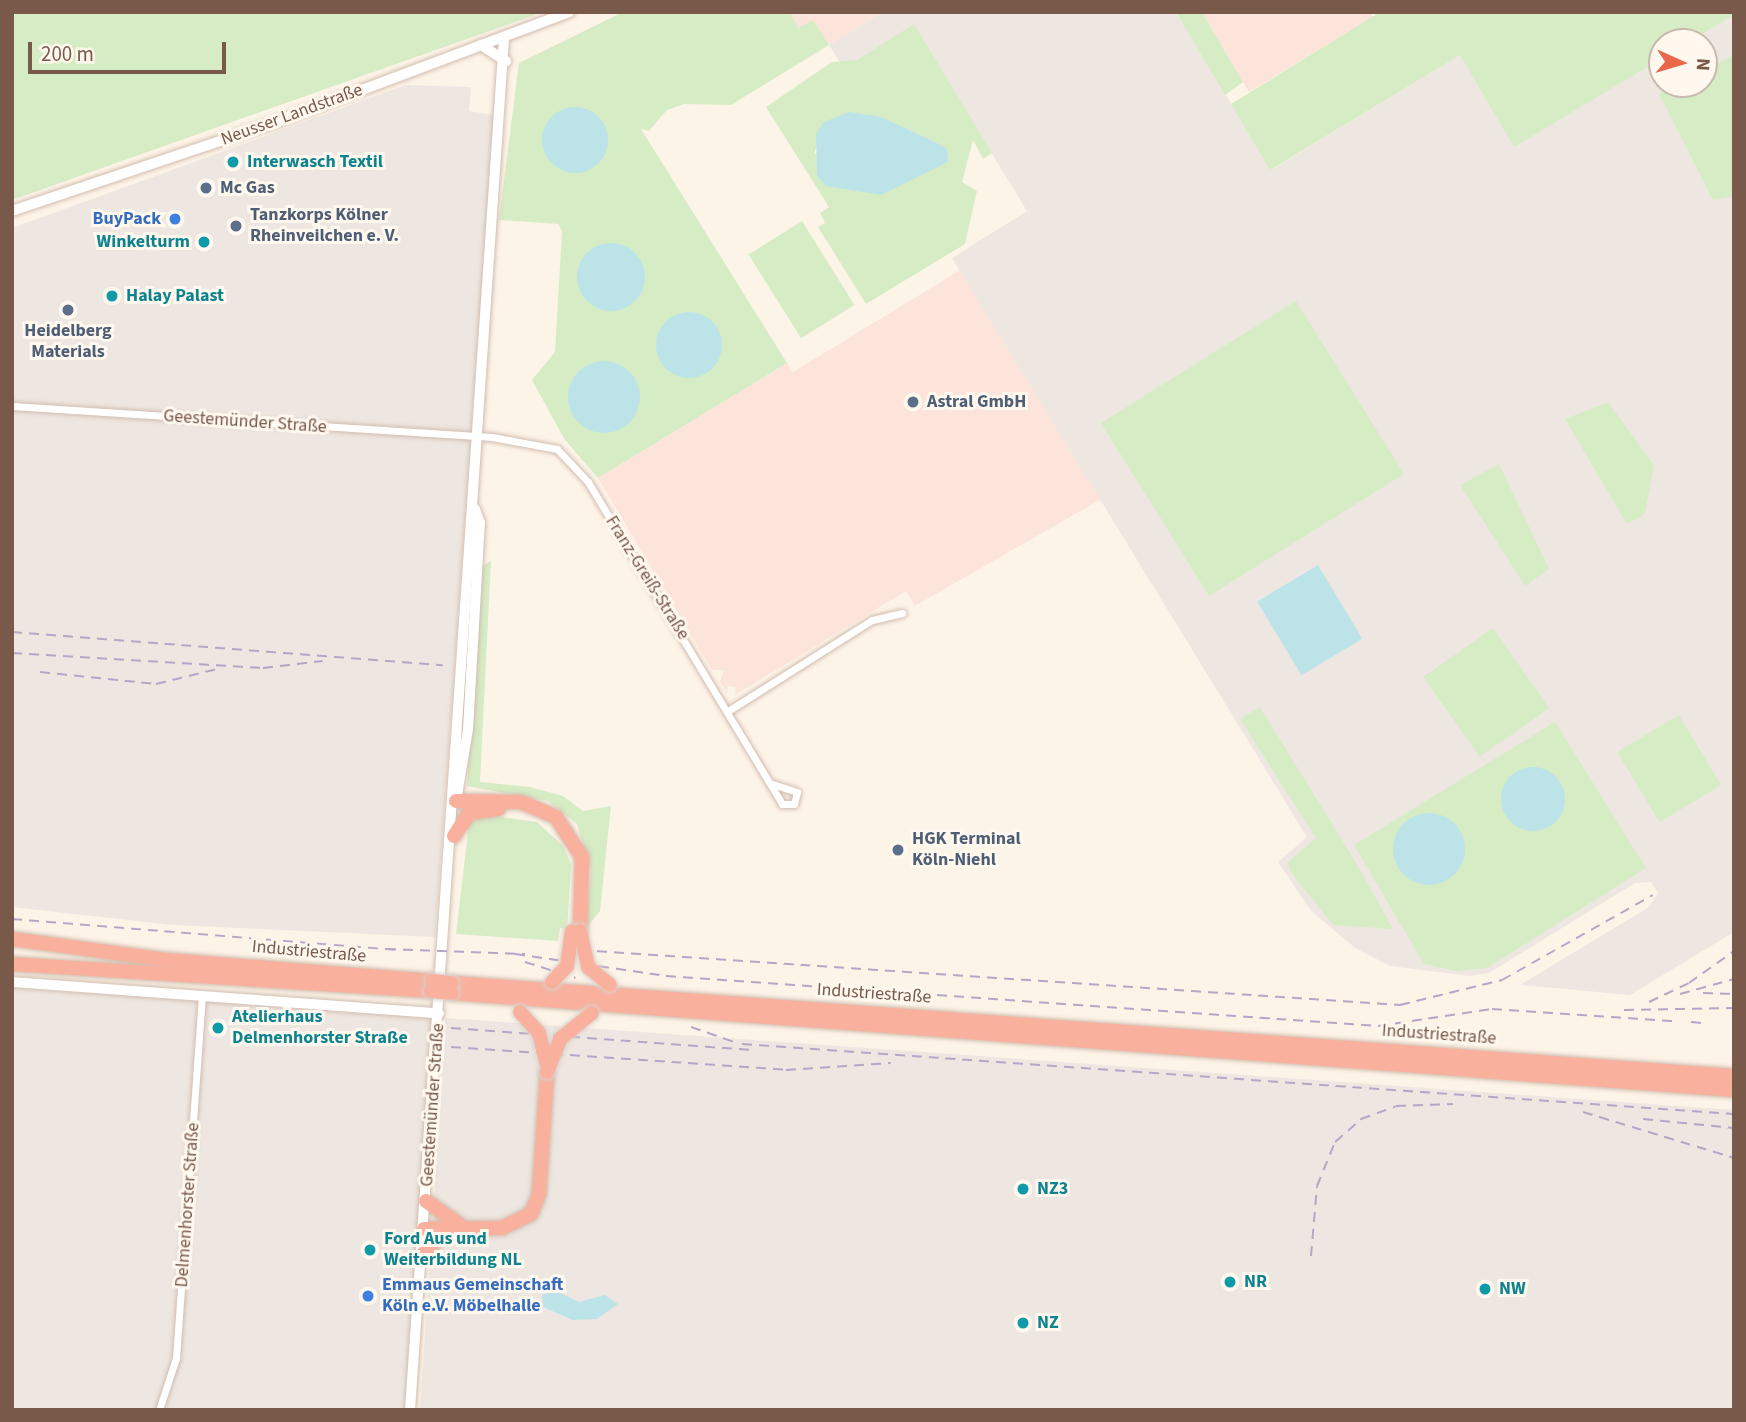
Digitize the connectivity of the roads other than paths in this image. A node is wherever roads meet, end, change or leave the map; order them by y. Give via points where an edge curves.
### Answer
1 (569, 12) edge
2 (519, 31) junction
3 (504, 37) junction
4 (481, 46) junction
5 (506, 61) junction
6 (12, 211) edge
7 (12, 406) edge
8 (478, 436) junction
9 (902, 613) dead end
10 (728, 711) junction
11 (770, 783) dead end
12 (456, 801) junction
13 (483, 808) junction
14 (454, 836) junction
15 (576, 931) junction
16 (12, 939) edge
17 (12, 964) edge
18 (12, 982) edge
19 (432, 986) junction
20 (485, 990) junction
21 (202, 997) junction
22 (713, 1002) junction
23 (660, 1008) junction
24 (439, 1013) junction
25 (547, 1072) junction
26 (1734, 1076) edge
27 (1734, 1090) edge
28 (426, 1201) junction
29 (424, 1225) junction
30 (458, 1228) junction
31 (422, 1255) junction
32 (159, 1410) edge
33 (410, 1410) edge

1 - 2 street, Neusser Landstraße
2 - 3 street, Neusser Landstraße
2 - 5 street
3 - 4 street, Neusser Landstraße
3 - 5 street, Geestemünder Straße
4 - 5 street
4 - 6 street, Neusser Landstraße
5 - 8 street, Geestemünder Straße
7 - 8 street, Geestemünder Straße
8 - 10 street, Franz-Greiß-Straße via 543,444 575,464
8 - 12 street, Geestemünder Straße
9 - 10 street via 872,620
10 - 11 street, Franz-Greiß-Straße
12 - 13 highway
12 - 14 street, Geestemünder Straße
12 - 15 highway via 521,802 556,817 582,857
13 - 14 highway via 469,813
13 - 15 highway via 536,816 565,841 576,878
14 - 24 street, Geestemünder Straße
15 - 20 highway, bridge via 567,966 552,982
15 - 22 highway, bridge via 588,967 610,985
16 - 19 highway, Industriestraße via 167,960
17 - 19 highway, Industriestraße
18 - 21 street
19 - 20 highway, Industriestraße, bridge
20 - 22 highway, Industriestraße
20 - 23 highway, Industriestraße
20 - 25 highway, bridge via 520,1012 539,1033
21 - 24 street
21 - 32 street, Delmenhorster Straße via 177,1349
22 - 26 highway, Industriestraße
23 - 25 highway, bridge via 592,1013 559,1040
23 - 27 highway, Industriestraße
24 - 28 street, Geestemünder Straße
25 - 30 highway via 536,1205 512,1226
28 - 29 street, Geestemünder Straße
28 - 30 highway
29 - 30 highway
29 - 31 street, Geestemünder Straße
30 - 31 highway
31 - 33 street, Geestemünder Straße

